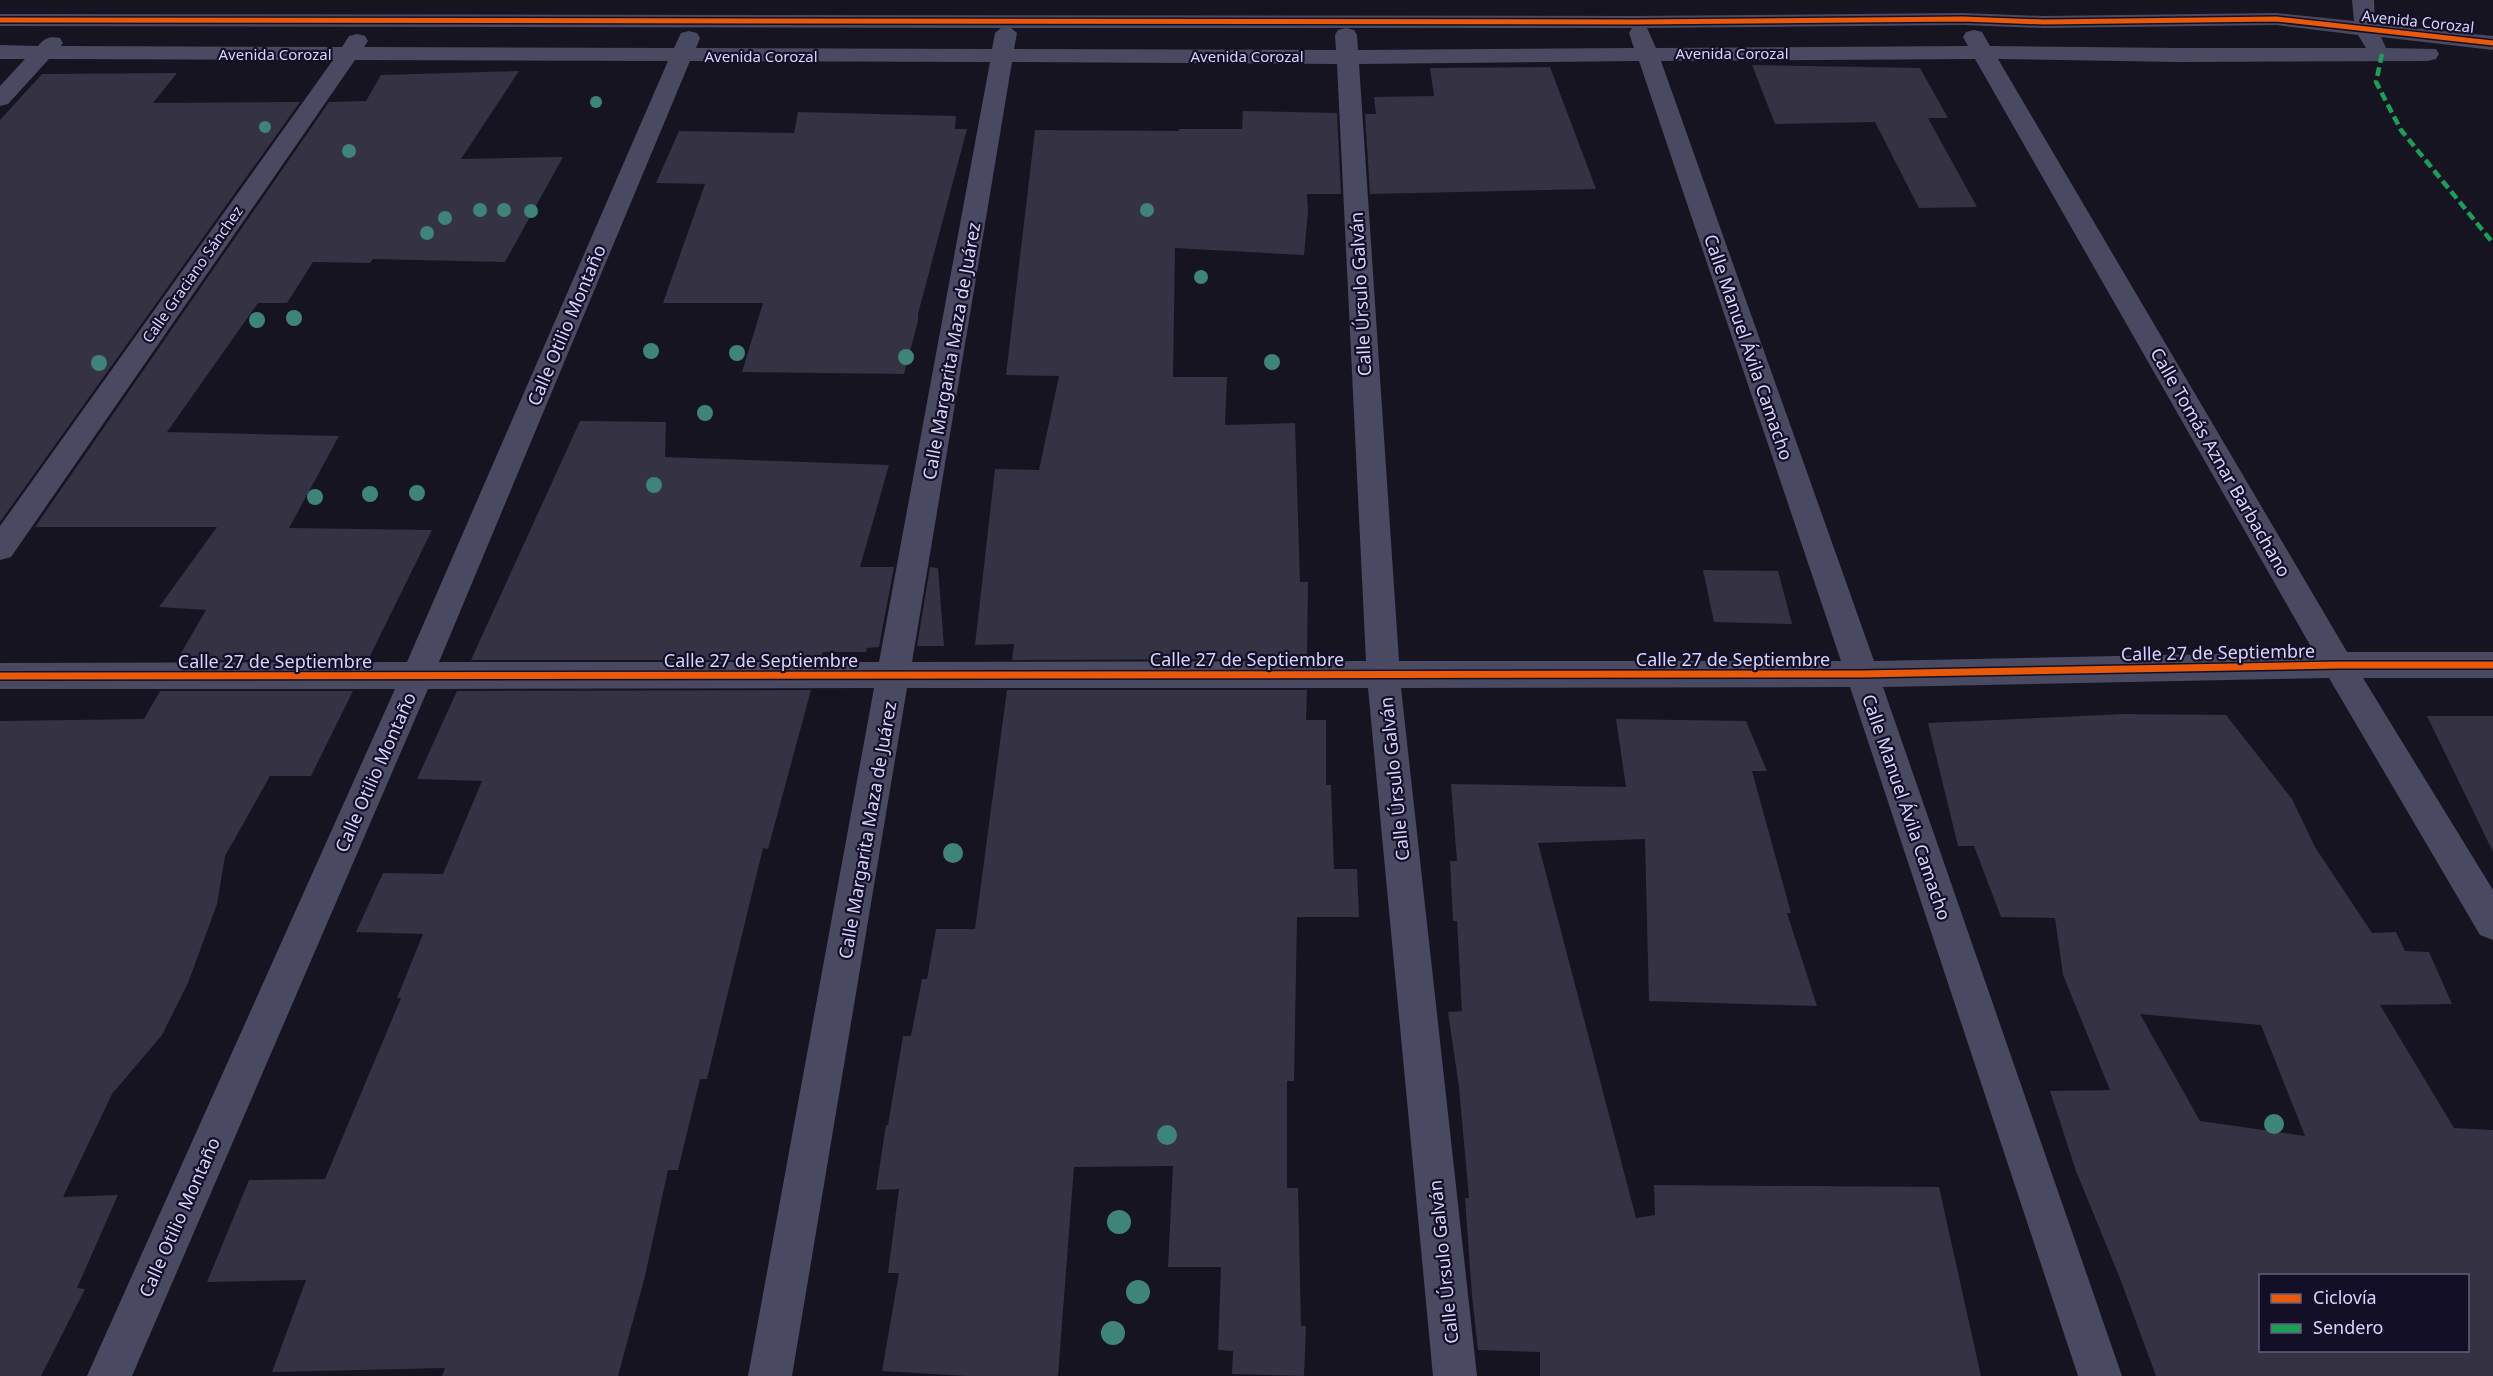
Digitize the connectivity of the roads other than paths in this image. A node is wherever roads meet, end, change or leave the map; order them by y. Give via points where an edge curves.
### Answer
1 (92, 0) edge
2 (385, 0) edge
3 (2297, 0) edge
4 (2363, 0) edge
5 (700, 10) edge
6 (1010, 10) edge
7 (1344, 10) edge
8 (1957, 10) edge
9 (1632, 11) edge
10 (0, 20) edge
11 (74, 20) junction
12 (2240, 20) junction
13 (370, 21) junction
14 (2365, 29) junction
15 (2493, 43) edge
16 (0, 52) edge
17 (44, 52) junction
18 (1983, 52) junction
19 (347, 54) junction
20 (1647, 54) junction
21 (2382, 54) junction
22 (2493, 54) edge
23 (1002, 55) junction
24 (681, 56) junction
25 (1346, 57) junction
26 (0, 99) edge
27 (0, 549) edge
28 (2338, 665) junction
29 (2493, 665) edge
30 (1383, 674) junction
31 (1862, 674) junction
32 (895, 675) junction
33 (0, 676) edge
34 (417, 676) junction
35 (2493, 923) edge
36 (110, 1376) edge
37 (770, 1376) edge
38 (1455, 1376) edge
39 (2100, 1376) edge

1 - 11 street
2 - 13 street, Calle Graciano Sánchez
3 - 12 street
4 - 14 street
5 - 6 street, Avenida Corozal
5 - 13 street, Avenida Corozal
5 - 24 street, Calle Otilio Montaño
6 - 7 street, Avenida Corozal
6 - 23 street, Calle Margarita Maza de Juárez
7 - 9 street, Avenida Corozal
7 - 25 street, Calle Úrsulo Galván
8 - 9 street, Avenida Corozal
8 - 12 street, Avenida Corozal via 2044,22
8 - 18 street, Calle Tomás Aznar Barbachano
9 - 20 street, Calle Manuel Ávila Camacho
10 - 11 street, Avenida Corozal
11 - 13 street, Avenida Corozal
11 - 17 street
12 - 14 street, Avenida Corozal via 2276,19
13 - 19 street, Calle Graciano Sánchez
14 - 15 street, Avenida Corozal
14 - 21 street
16 - 17 street, Avenida Corozal
17 - 19 street, Avenida Corozal
17 - 26 street
18 - 20 street, Avenida Corozal
18 - 21 street, Avenida Corozal
18 - 28 street, Calle Tomás Aznar Barbachano
19 - 24 street, Avenida Corozal
19 - 27 street, Calle Graciano Sánchez
20 - 25 street, Avenida Corozal
20 - 31 street, Calle Manuel Ávila Camacho
21 - 22 street, Avenida Corozal
23 - 24 street, Avenida Corozal
23 - 25 street, Avenida Corozal
23 - 32 street, Calle Margarita Maza de Juárez
24 - 34 street, Calle Otilio Montaño
25 - 30 street, Calle Úrsulo Galván
28 - 29 street, Calle 27 de Septiembre
28 - 31 street, Calle 27 de Septiembre
28 - 35 street, Calle Tomás Aznar Barbachano
30 - 31 street, Calle 27 de Septiembre
30 - 32 street, Calle 27 de Septiembre
30 - 38 street, Calle Úrsulo Galván
31 - 39 street, Calle Manuel Ávila Camacho
32 - 34 street, Calle 27 de Septiembre
32 - 37 street, Calle Margarita Maza de Juárez
33 - 34 street, Calle 27 de Septiembre
34 - 36 street, Calle Otilio Montaño

